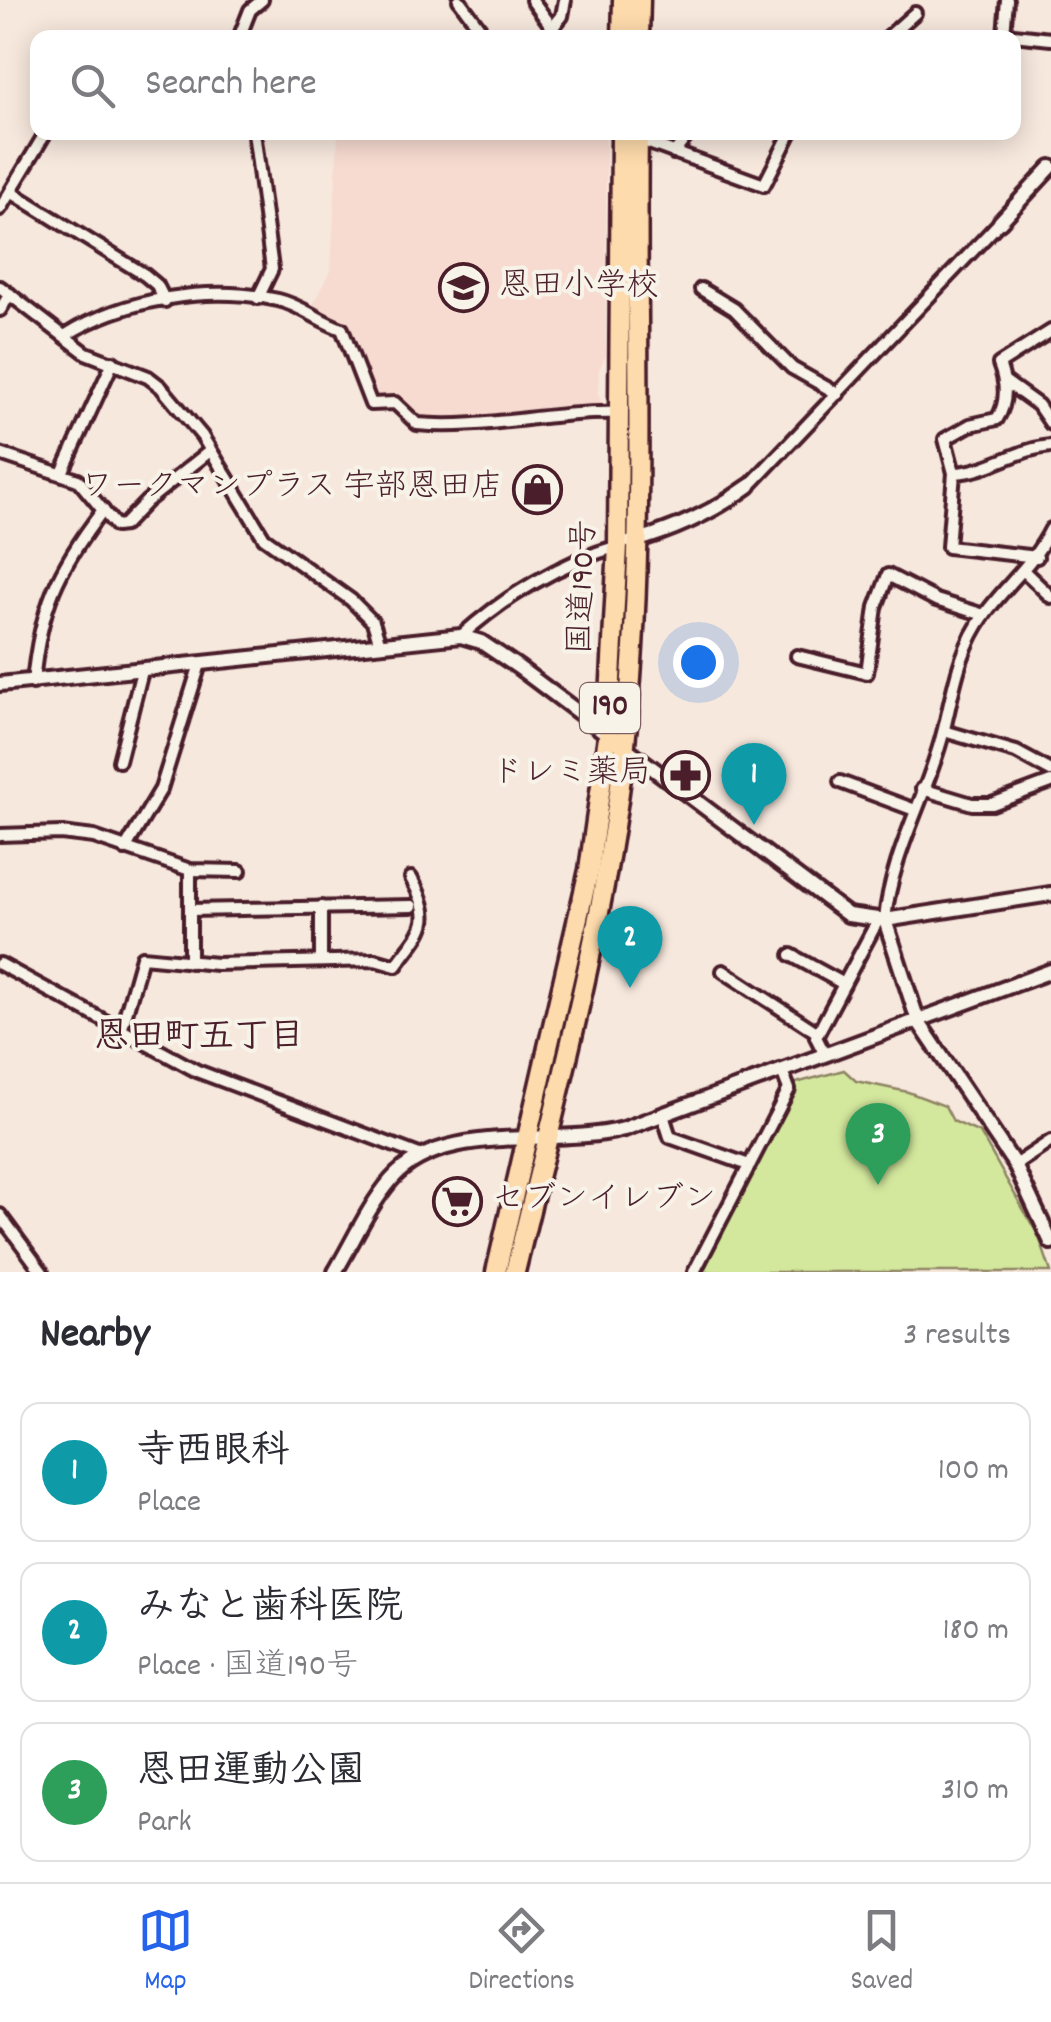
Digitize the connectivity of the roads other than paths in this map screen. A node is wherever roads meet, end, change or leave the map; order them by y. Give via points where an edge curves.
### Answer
1 (262, 0) edge
2 (459, 0) edge
3 (532, 0) edge
4 (565, 0) edge
5 (623, 0) edge
6 (640, 0) edge
7 (1007, 0) edge
8 (915, 13) dead end
9 (553, 27) junction
10 (242, 30) edge
11 (481, 30) edge
12 (555, 30) edge
13 (622, 30) edge
14 (639, 30) edge
15 (897, 30) edge
16 (1004, 30) edge
17 (1021, 36) edge
18 (1051, 39) edge
19 (41, 140) edge
20 (255, 140) edge
21 (631, 140) edge
22 (631, 140) edge
23 (645, 140) edge
24 (684, 140) edge
25 (785, 140) edge
26 (674, 153) junction
27 (1051, 167) edge
28 (11, 192) junction
29 (0, 209) edge
30 (1000, 222) joint
31 (701, 289) dead end
32 (5, 291) edge
33 (258, 298) junction
34 (165, 301) junction
35 (0, 310) edge
36 (1051, 331) edge
37 (66, 336) junction
38 (113, 362) junction
39 (1006, 382) junction
40 (838, 394) junction
41 (618, 413) junction
42 (1051, 424) edge
43 (1051, 446) edge
44 (210, 451) junction
45 (0, 454) edge
46 (62, 472) junction
47 (954, 473) junction
48 (749, 486) joint
49 (103, 510) junction
50 (1051, 530) edge
51 (626, 544) junction
52 (1037, 557) junction
53 (1024, 571) junction
54 (1051, 597) edge
55 (984, 615) junction
56 (461, 636) junction
57 (379, 642) junction
58 (796, 656) dead end
59 (200, 664) junction
60 (142, 671) junction
61 (34, 683) junction
62 (0, 684) edge
63 (944, 731) junction
64 (608, 736) junction
65 (624, 750) junction
66 (119, 761) dead end
67 (1051, 771) edge
68 (840, 782) dead end
69 (1051, 782) edge
70 (922, 788) junction
71 (915, 810) junction
72 (0, 835) edge
73 (125, 849) junction
74 (190, 870) junction
75 (240, 871) dead end
76 (411, 878) dead end
77 (1051, 894) edge
78 (412, 906) dead end
79 (320, 907) junction
80 (190, 910) junction
81 (882, 920) junction
82 (792, 954) dead end
83 (320, 961) junction
84 (190, 962) junction
85 (0, 964) edge
86 (723, 971) dead end
87 (1051, 971) edge
88 (844, 984) junction
89 (918, 1021) junction
90 (120, 1031) junction
91 (818, 1033) junction
92 (825, 1055) junction
93 (782, 1071) junction
94 (663, 1115) junction
95 (537, 1141) junction
96 (1051, 1141) edge
97 (420, 1156) junction
98 (1014, 1164) junction
99 (749, 1165) junction
100 (0, 1215) edge
101 (1051, 1242) edge
102 (42, 1272) edge
103 (335, 1272) edge
104 (496, 1272) edge
105 (515, 1272) edge
106 (694, 1272) edge

1 - 10 street
2 - 11 street
3 - 9 street
4 - 9 street
5 - 13 highway
6 - 14 highway
7 - 16 street
8 - 15 street
9 - 12 street
17 - 18 street
19 - 28 street
20 - 33 street via 272,269
21 - 41 highway, 国道190号 / 190
22 - 51 highway, 国道190号 / 190
23 - 26 street
24 - 26 street
25 - 26 street via 764,186
27 - 30 street
28 - 29 street
28 - 34 street via 145,275
30 - 40 street
31 - 40 street via 734,309 792,368
32 - 35 street
32 - 37 street
33 - 34 street via 210,294
33 - 41 street via 342,329 371,404 395,403 418,424
34 - 37 street via 92,319
36 - 39 street via 999,364
37 - 38 street via 86,354
38 - 44 street via 161,388
38 - 46 street
39 - 42 street via 1038,405
39 - 47 street via 996,419 945,439
40 - 48 street
41 - 51 highway, 国道190号 / 190
43 - 47 street
44 - 49 street via 124,525 111,524
44 - 57 street via 264,538 352,600 373,622
45 - 46 street
46 - 49 street via 78,480
47 - 52 street via 948,547
48 - 51 street via 719,508
49 - 61 street via 50,592
50 - 52 street
51 - 56 street via 582,557
51 - 64 highway, 国道190号 / 190
51 - 65 highway, 国道190号 / 190
52 - 53 street
53 - 54 street
53 - 55 street
55 - 58 street via 936,600 888,574 876,607 868,673
55 - 63 street via 958,664
56 - 57 street
56 - 64 street via 496,651
57 - 59 street
59 - 60 street
59 - 73 street via 160,788
60 - 61 street
60 - 66 street
61 - 62 street
63 - 67 street via 1016,752
63 - 70 street
64 - 65 street
64 - 95 highway, 国道190号 / 190 via 590,870
65 - 81 street via 826,903 848,915
65 - 95 highway, 国道190号 / 190 via 602,898
68 - 71 street
69 - 70 street via 992,804
70 - 71 street
71 - 81 street
72 - 73 street via 61,833
73 - 74 street
74 - 75 street
74 - 80 street
76 - 83 street via 426,912 424,928 396,966
77 - 81 street
78 - 79 street
79 - 80 street
79 - 83 street
80 - 84 street
81 - 88 street
81 - 89 street
82 - 88 street
83 - 84 street
84 - 90 street via 142,957
85 - 90 street
86 - 91 street
87 - 89 street
88 - 91 street
89 - 92 street
89 - 98 street
90 - 97 street via 196,1071
91 - 92 street
92 - 93 street
93 - 94 street
93 - 99 street via 788,1089
94 - 95 street via 611,1132
94 - 99 street via 670,1137
95 - 97 street via 443,1145
95 - 104 highway, 国道190号 / 190
95 - 105 highway, 国道190号 / 190
96 - 98 street
97 - 103 street via 390,1182
98 - 101 street
99 - 106 street
100 - 102 street

